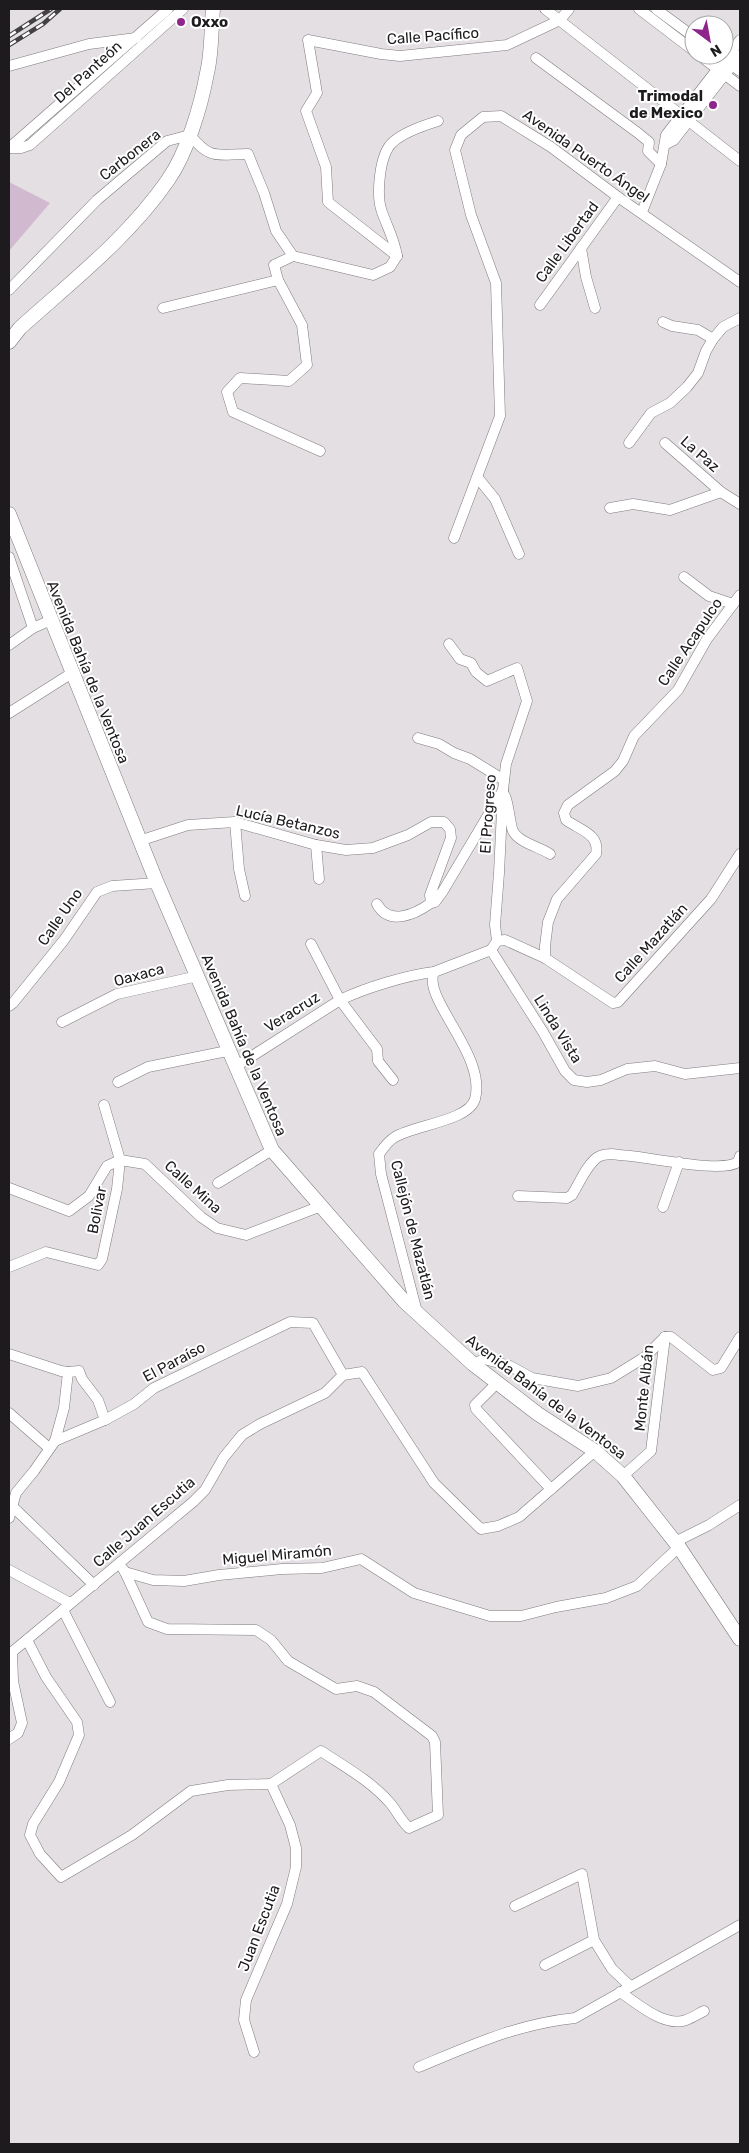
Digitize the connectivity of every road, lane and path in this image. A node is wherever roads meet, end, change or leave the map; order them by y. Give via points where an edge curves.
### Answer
1 (168, 9) edge
2 (183, 9) edge
3 (213, 9) edge
4 (569, 9) edge
5 (638, 9) edge
6 (656, 9) edge
7 (553, 13) edge
8 (684, 30) edge
9 (137, 38) junction
10 (740, 40) edge
11 (684, 44) edge
12 (734, 53) edge
13 (536, 58) dead end
14 (712, 65) edge
15 (727, 65) edge
16 (9, 66) edge
17 (721, 72) junction
18 (740, 86) edge
19 (685, 118) junction
20 (438, 121) dead end
21 (190, 135) junction
22 (9, 148) edge
23 (740, 160) edge
24 (661, 164) junction
25 (618, 197) junction
26 (642, 212) junction
27 (581, 248) junction
28 (293, 256) junction
29 (397, 256) junction
30 (278, 280) junction
31 (740, 282) edge
32 (9, 290) edge
33 (540, 305) dead end
34 (163, 308) dead end
35 (595, 308) dead end
36 (740, 318) edge
37 (664, 322) dead end
38 (713, 339) junction
39 (9, 342) edge
40 (629, 443) dead end
41 (665, 443) dead end
42 (320, 451) dead end
43 (478, 478) junction
44 (721, 492) junction
45 (740, 504) edge
46 (610, 508) dead end
47 (9, 514) edge
48 (454, 538) dead end
49 (519, 554) dead end
50 (9, 557) edge
51 (684, 577) dead end
52 (12, 582) edge
53 (740, 595) edge
54 (733, 604) junction
55 (51, 620) junction
56 (33, 628) junction
57 (449, 644) dead end
58 (9, 645) edge
59 (72, 673) junction
60 (9, 713) edge
61 (418, 738) dead end
62 (504, 785) junction
63 (234, 822) junction
64 (140, 841) junction
65 (316, 846) junction
66 (550, 854) dead end
67 (740, 854) edge
68 (319, 879) dead end
69 (157, 883) junction
70 (245, 896) dead end
71 (431, 903) junction
72 (377, 904) dead end
73 (497, 941) junction
74 (310, 944) dead end
75 (491, 950) junction
76 (545, 958) junction
77 (434, 972) junction
78 (198, 976) junction
79 (340, 1000) junction
80 (9, 1006) edge
81 (62, 1022) dead end
82 (227, 1051) junction
83 (235, 1067) junction
84 (740, 1068) edge
85 (393, 1080) dead end
86 (118, 1082) dead end
87 (104, 1105) dead end
88 (272, 1150) junction
89 (740, 1156) edge
90 (120, 1160) junction
91 (679, 1162) junction
92 (218, 1183) dead end
93 (9, 1188) edge
94 (518, 1196) dead end
95 (321, 1206) junction
96 (663, 1207) dead end
97 (9, 1267) edge
98 (417, 1312) junction
99 (665, 1336) junction
100 (740, 1336) edge
101 (9, 1354) edge
102 (473, 1364) junction
103 (68, 1372) junction
104 (343, 1375) junction
105 (498, 1382) junction
106 (9, 1413) edge
107 (105, 1420) junction
108 (52, 1444) junction
109 (595, 1451) junction
110 (623, 1476) junction
111 (551, 1489) junction
112 (740, 1505) edge
113 (12, 1506) junction
114 (9, 1518) edge
115 (677, 1544) junction
116 (122, 1568) junction
117 (9, 1570) edge
118 (94, 1585) junction
119 (67, 1607) junction
120 (740, 1639) edge
121 (27, 1640) junction
122 (110, 1702) dead end
123 (9, 1739) edge
124 (271, 1784) junction
125 (515, 1906) dead end
126 (740, 1925) edge
127 (594, 1940) junction
128 (545, 1965) dead end
129 (630, 1986) junction
130 (620, 1992) junction
131 (704, 2010) dead end
132 (254, 2052) dead end
133 (419, 2067) dead end

1 - 9 street, Del Panteón
2 - 22 street, Del Panteón via 30,145
3 - 21 main road via 208,72
4 - 7 street, Calle Pacífico
5 - 11 street
6 - 8 street
7 - 19 street
7 - 29 street, Calle Pacífico via 546,26 507,45 400,56 308,40 316,93 306,111 326,166 328,202
9 - 16 street via 89,44
9 - 22 street, Del Panteón
10 - 12 street
13 - 24 street via 649,142 648,151
14 - 17 street
15 - 17 street
17 - 18 street
17 - 19 street
19 - 23 street
19 - 24 street via 666,135
20 - 29 street via 392,142 382,165 379,179 381,211 394,238
21 - 28 street via 203,150 213,154 248,154 276,232
21 - 32 street, Carbonera via 167,142 97,200
21 - 39 main road via 169,179 122,237 20,328
24 - 26 street
25 - 26 street, Avenida Puerto Ángel
25 - 27 street, Calle Libertad
25 - 43 street, Avenida Puerto Ángel via 551,147 501,116 483,118 461,134 455,150 471,215 496,283 500,416
26 - 31 street, Avenida Puerto Ángel
27 - 33 street, Calle Libertad
27 - 35 street
28 - 29 street via 373,275 390,267
28 - 30 street via 274,265
30 - 34 street
30 - 42 street via 302,325 306,365 289,381 240,378 226,392 233,412
36 - 38 street via 723,327
37 - 38 street via 698,330
38 - 40 street via 698,373 687,387 670,403 651,413
41 - 44 street, La Paz
43 - 48 street, Avenida Puerto Ángel
43 - 49 street via 504,516
44 - 45 street, La Paz
44 - 46 street via 670,510 633,504
47 - 55 main road, Avenida Bahía de la Ventosa
50 - 52 street
51 - 54 street via 709,596
52 - 56 street
53 - 54 street, Calle Acapulco
54 - 76 street, Calle Acapulco via 707,639 678,690 634,736 615,771 568,805 564,813 566,820 594,837 598,845 596,854 557,899 548,922
55 - 56 street
55 - 59 main road, Avenida Bahía de la Ventosa
56 - 58 street
57 - 62 street, El Progreso via 460,659 471,663 476,672 487,680 517,668 526,701 506,764
59 - 60 street
59 - 64 main road, Avenida Bahía de la Ventosa
61 - 62 street via 470,759
62 - 66 street via 512,830
62 - 71 street via 443,891
62 - 73 street, El Progreso via 495,925
63 - 64 street, Lucía Betanzos via 188,825
63 - 65 street, Lucía Betanzos
63 - 70 street
64 - 69 main road, Avenida Bahía de la Ventosa
65 - 68 street
65 - 71 street, Lucía Betanzos via 346,850 373,848 431,822 444,822 450,829 451,838 430,895
67 - 76 street, Calle Mazatlán via 711,899 618,1002 613,1003
69 - 78 main road, Avenida Bahía de la Ventosa
69 - 80 street, Calle Uno via 112,886 97,892 64,940
71 - 72 street via 406,916 392,917 382,912
73 - 75 street
73 - 76 street, Calle Mazatlán via 505,940
74 - 79 street
75 - 77 street
75 - 84 street, Linda Vista via 565,1072 574,1080 601,1080 627,1069 655,1066 686,1074
77 - 79 street via 354,993
77 - 98 street, Callejón de Mazatlán via 431,978 433,987 472,1059 476,1086 475,1099 468,1110 394,1137 379,1154 381,1174
78 - 81 street, Oaxaca via 117,994
78 - 82 main road, Avenida Bahía de la Ventosa
79 - 83 street, Veracruz
79 - 85 street via 378,1049 378,1061
82 - 83 main road, Avenida Bahía de la Ventosa
82 - 86 street via 148,1067
83 - 88 main road, Avenida Bahía de la Ventosa
87 - 90 street
88 - 92 street
88 - 95 main road, Avenida Bahía de la Ventosa
89 - 91 street via 738,1162 727,1167
90 - 93 street via 108,1166 89,1196 69,1210
90 - 95 street, Calle Mina via 145,1164 200,1217 233,1233 246,1235
90 - 97 street, Bolivar via 117,1190 98,1265 46,1252
91 - 94 street via 606,1154 596,1159 567,1198
91 - 96 street
95 - 98 main road, Avenida Bahía de la Ventosa
98 - 102 main road, Avenida Bahía de la Ventosa
99 - 100 street via 713,1370 718,1370
99 - 102 street via 645,1357 611,1378 578,1386 532,1378 510,1366 484,1359
99 - 110 street, Monte Albán via 651,1451
101 - 103 street
102 - 105 main road, Avenida Bahía de la Ventosa
103 - 107 street via 79,1370 98,1400
103 - 108 street via 64,1408
104 - 107 street, El Paraíso via 313,1323 290,1322 154,1388
104 - 111 street via 362,1372 434,1483 481,1529 519,1517
104 - 116 street, Calle Juan Escutia via 325,1393 242,1435 224,1457 205,1490
105 - 109 main road, Avenida Bahía de la Ventosa via 538,1414
105 - 111 street via 475,1405 476,1409
106 - 108 street
107 - 108 street, El Paraíso
108 - 113 street via 16,1493
109 - 110 main road, Avenida Bahía de la Ventosa
109 - 111 street
110 - 115 main road, Avenida Bahía de la Ventosa
112 - 115 street, Miguel Miramón
113 - 114 street
113 - 118 street
115 - 116 street, Miguel Miramón via 637,1586 606,1598 521,1616 490,1616 414,1593 362,1559 322,1568 237,1573 184,1581 154,1580
115 - 120 main road, Avenida Bahía de la Ventosa
116 - 118 street, Calle Juan Escutia
116 - 124 street via 148,1622 167,1629 256,1630 271,1640 288,1661 336,1689 357,1686 374,1692 432,1736 435,1742 438,1815 409,1828 391,1804 368,1782 321,1751
117 - 119 street
118 - 119 street, Calle Juan Escutia
119 - 121 street, Calle Juan Escutia
119 - 122 street
121 - 123 street, Calle Juan Escutia via 12,1652 13,1681 22,1722 18,1733
121 - 124 street via 46,1677 77,1722 79,1734 59,1782 33,1824 30,1835 40,1854 61,1877 132,1834 191,1791 228,1785
124 - 132 street, Juan Escutia via 290,1825 296,1848 296,1867 287,1904 246,2000 244,2020
125 - 127 street via 582,1874
126 - 129 street
127 - 128 street
127 - 129 street via 612,1969
129 - 130 street
130 - 131 street via 656,2016 670,2021 685,2021
130 - 133 street via 576,2018 545,2021 504,2032

